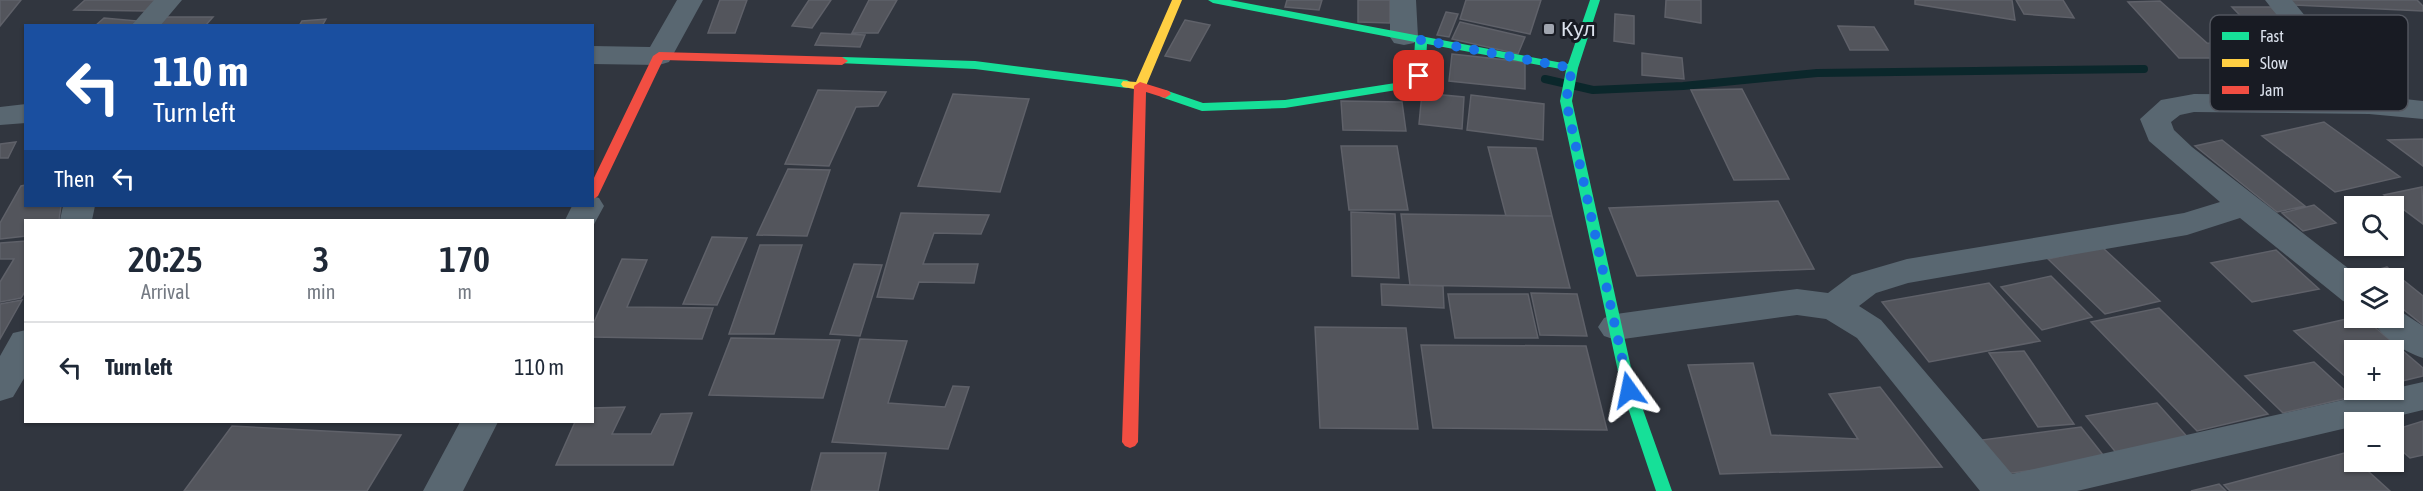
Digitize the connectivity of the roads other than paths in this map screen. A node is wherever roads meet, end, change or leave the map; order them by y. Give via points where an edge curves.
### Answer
1 (169, 0) edge
2 (690, 0) edge
3 (1177, 0) edge
4 (1213, 0) edge
5 (1403, 0) edge
6 (1595, 0) edge
7 (2278, 0) edge
8 (1260, 4) edge
9 (2290, 15) edge
10 (146, 24) edge
11 (1413, 38) junction
12 (594, 55) edge
13 (659, 56) junction
14 (1572, 68) junction
15 (1140, 86) junction
16 (2210, 103) edge
17 (2408, 109) edge
18 (2423, 110) edge
19 (24, 113) edge
20 (0, 116) edge
21 (594, 191) edge
22 (2245, 205) junction
23 (2344, 282) edge
24 (1834, 307) junction
25 (1616, 327) junction
26 (2401, 328) edge
27 (2423, 345) edge
28 (24, 346) edge
29 (0, 387) edge
30 (2423, 396) edge
31 (478, 423) edge
32 (1130, 442) dead end
33 (444, 491) edge
34 (1664, 491) edge
35 (2005, 491) edge

1 - 10 street
2 - 13 street
3 - 15 street
4 - 8 street
5 - 11 street
6 - 14 street
7 - 9 street
8 - 11 street
11 - 14 street
11 - 15 street via 1419,76 1406,85 1285,105 1202,107
12 - 13 street
13 - 15 street via 975,64
13 - 21 street
14 - 25 street via 1566,101
15 - 32 street
16 - 22 street via 2171,107 2155,119 2160,134
17 - 18 street
19 - 20 street
22 - 23 street
22 - 24 street via 2187,224 1907,270 1864,284
24 - 25 street via 1797,302
24 - 35 street via 1869,329
25 - 34 street via 1629,390
26 - 27 street
28 - 29 street
30 - 35 street
31 - 33 street

